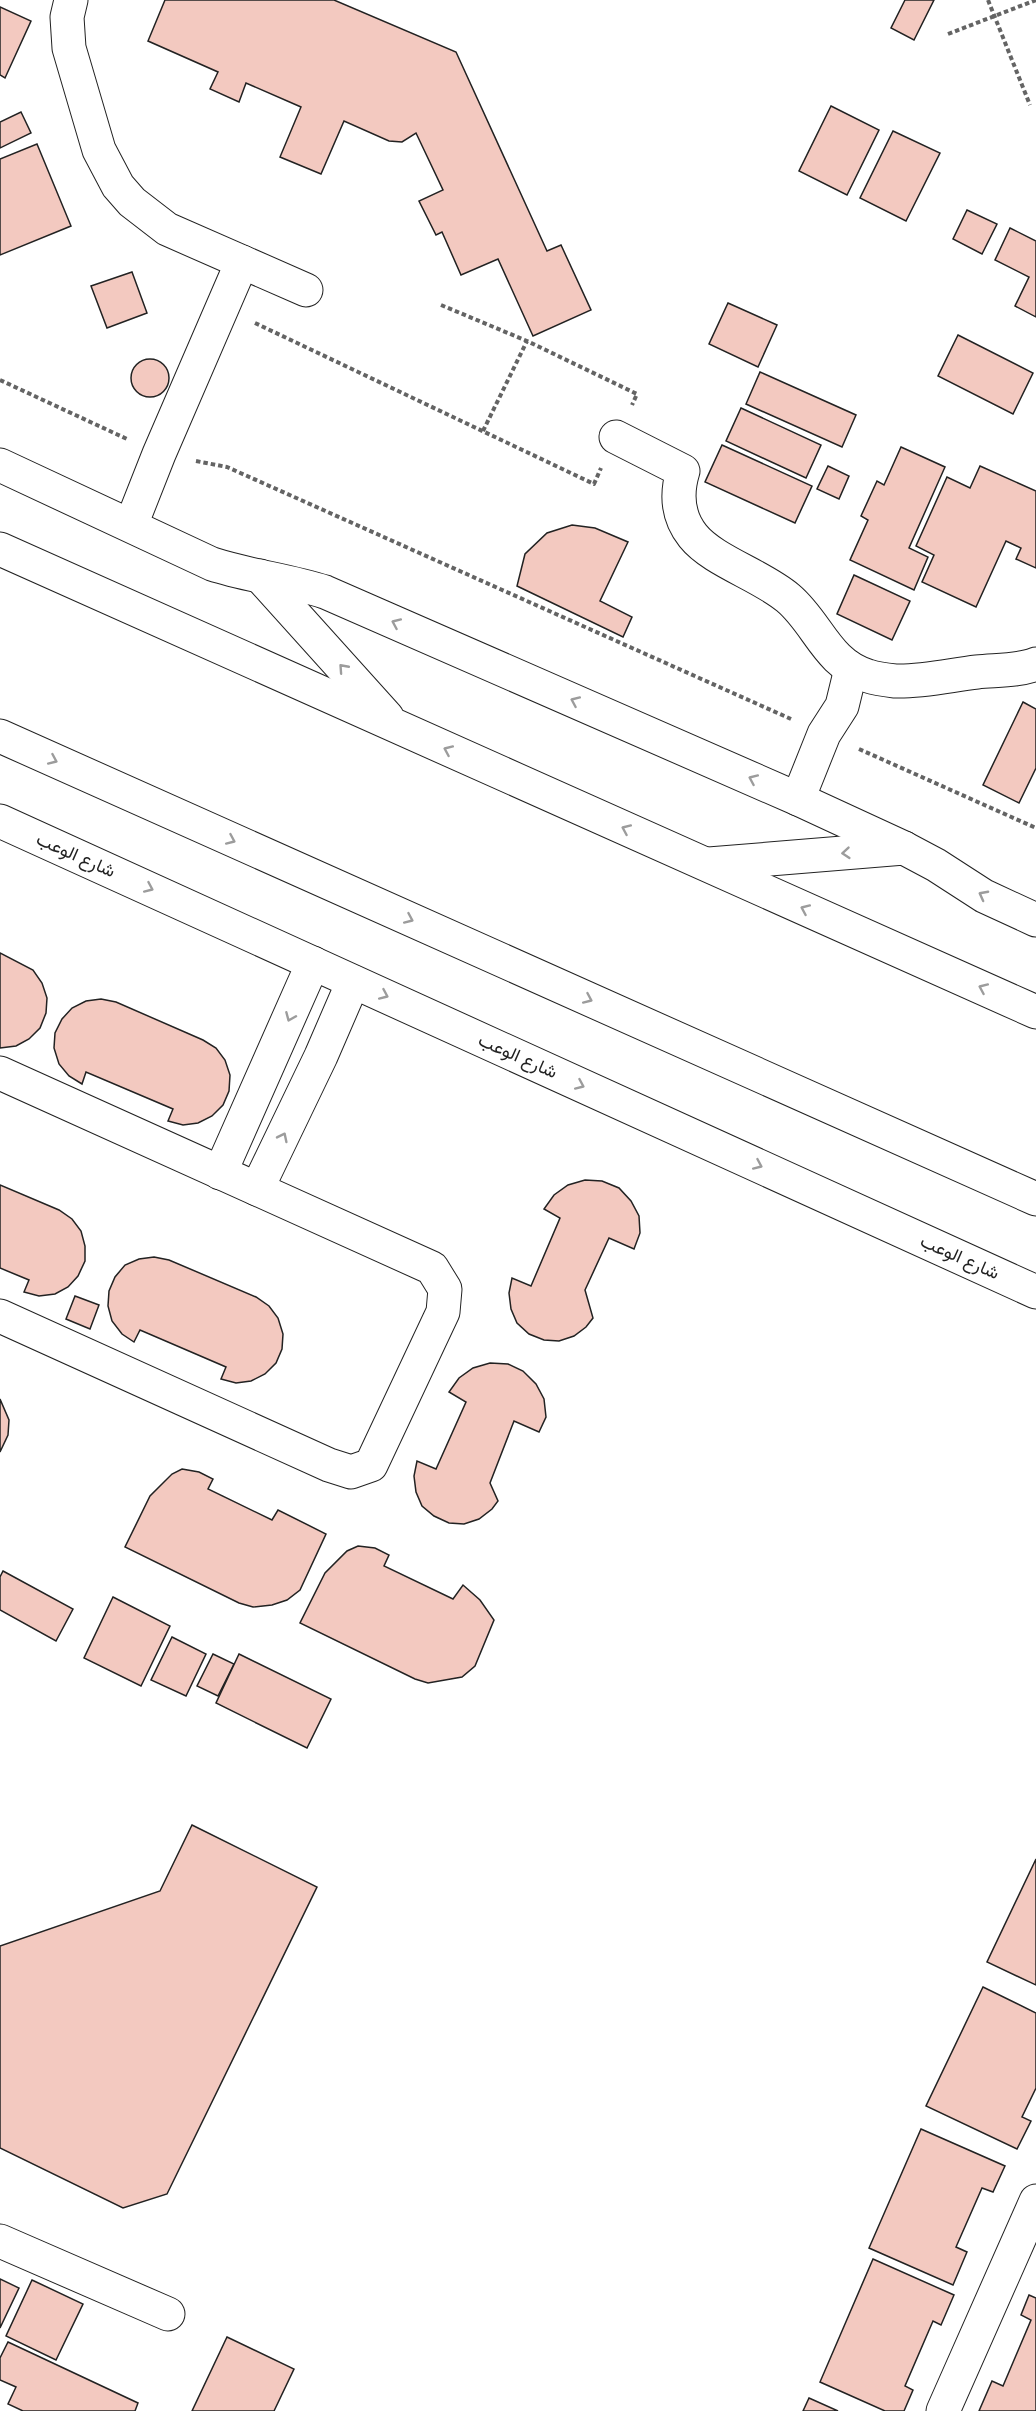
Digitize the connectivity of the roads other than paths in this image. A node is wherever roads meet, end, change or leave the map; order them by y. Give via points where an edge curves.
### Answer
1 (71, 0) edge
2 (242, 262) junction
3 (306, 290) dead end
4 (616, 437) road end
5 (0, 465) edge
6 (131, 525) junction
7 (0, 549) edge
8 (260, 576) junction
9 (1036, 664) edge
10 (851, 669) junction
11 (397, 727) junction
12 (0, 736) edge
13 (798, 799) junction
14 (0, 821) edge
15 (904, 848) junction
16 (706, 865) junction
17 (1036, 920) edge
18 (313, 963) junction
19 (353, 982) junction
20 (1036, 1012) edge
21 (0, 1073) edge
22 (220, 1173) junction
23 (257, 1189) junction
24 (1036, 1199) edge
25 (1036, 1292) edge
26 (0, 1316) edge
27 (1036, 2201) edge
28 (0, 2241) edge
29 (168, 2314) dead end
30 (943, 2411) edge

1 - 2 street via 69,48 99,150 118,186 148,217 167,229
2 - 3 street
2 - 6 street
4 - 10 street via 683,471 679,505 693,537 789,599 826,647
5 - 6 street
6 - 8 street via 212,564
7 - 11 street
11 -> 8 street
13 -> 8 street via 325,592
9 - 10 street via 897,681
10 - 13 street via 842,706 824,734
16 -> 11 street
12 -> 24 street
13 - 15 street
14 -> 18 street, شارع الوعب
15 -> 16 street
17 -> 15 street via 984,896
20 -> 16 street
18 - 19 street, شارع الوعب
18 -> 22 street
23 -> 19 street
19 -> 25 street, شارع الوعب
21 - 22 street
22 - 23 street
23 - 26 street via 432,1268 445,1289 443,1312 370,1465 351,1472 329,1465
27 - 30 street
28 - 29 street

